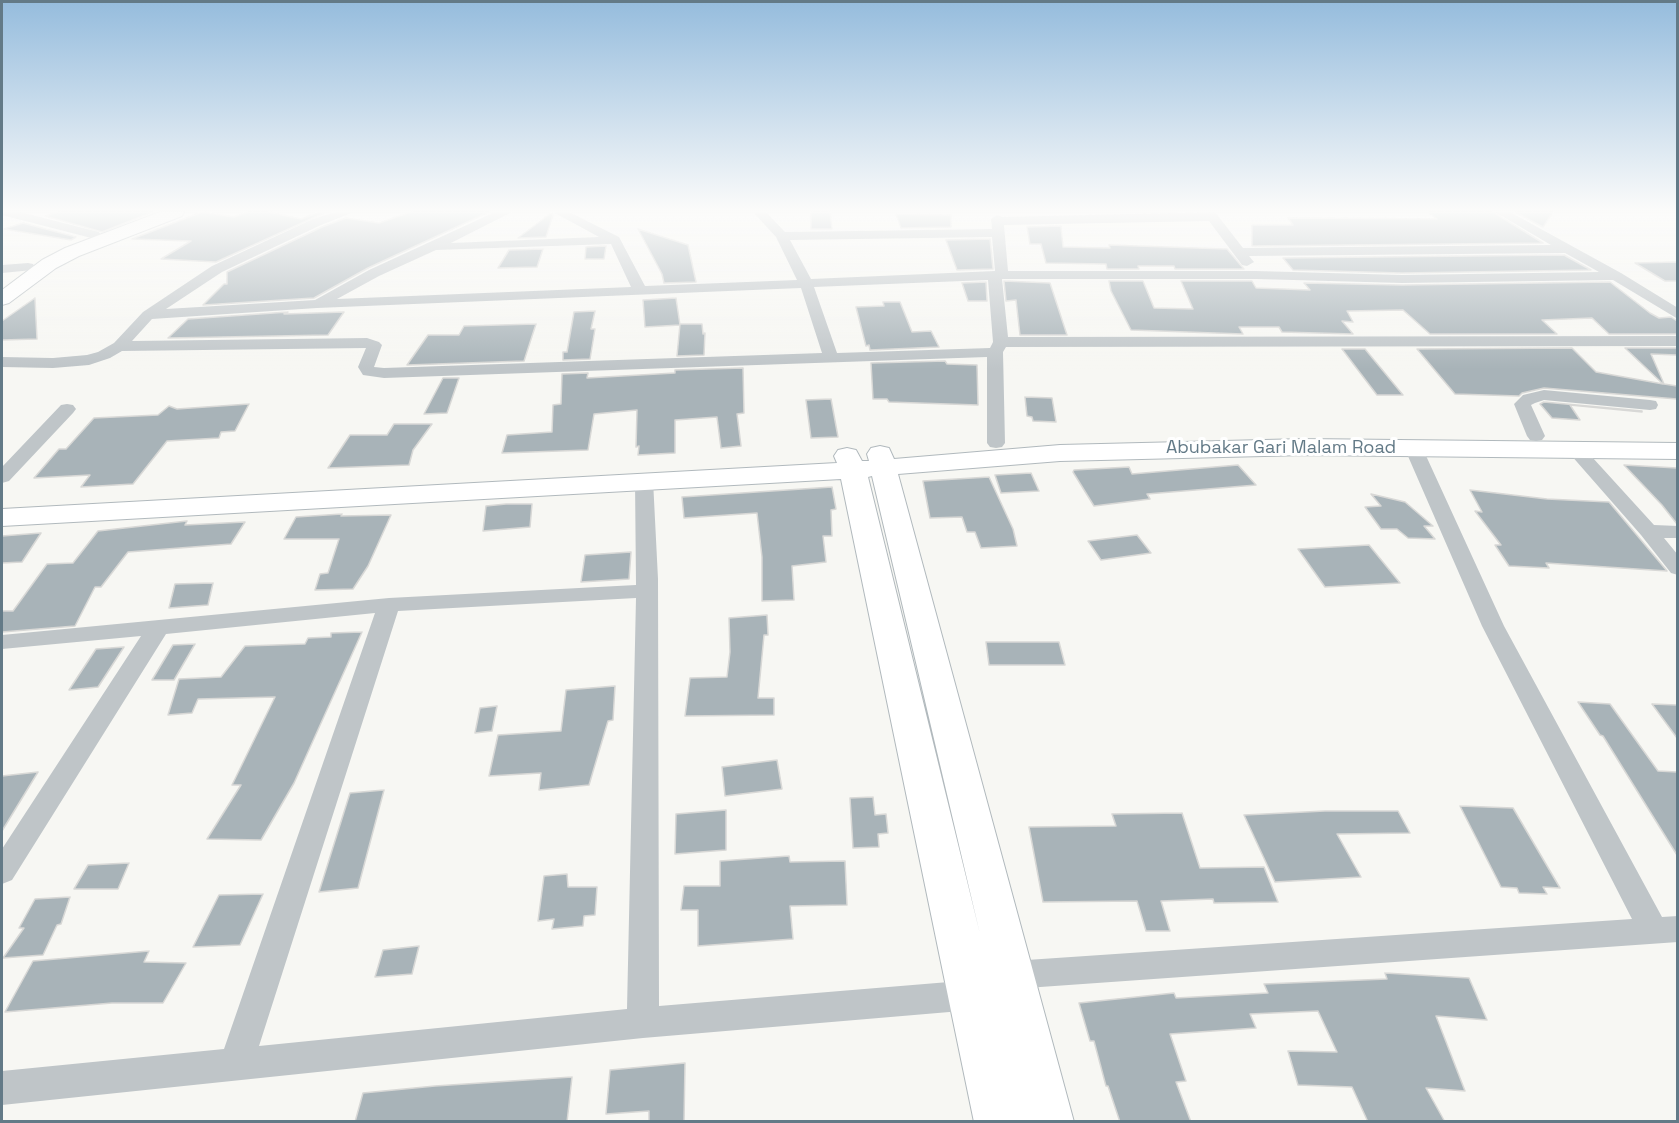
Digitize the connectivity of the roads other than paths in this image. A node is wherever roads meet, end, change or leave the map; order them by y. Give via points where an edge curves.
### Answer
1 (33, 264) edge
2 (50, 264) edge
3 (225, 264) edge
4 (394, 264) edge
5 (627, 264) edge
6 (797, 264) edge
7 (998, 264) edge
8 (1248, 264) edge
9 (1596, 264) edge
10 (28, 267) junction
11 (2, 268) edge
12 (1256, 275) junction
13 (998, 276) junction
14 (1616, 276) junction
15 (806, 283) junction
16 (2, 288) edge
17 (640, 290) junction
18 (2, 299) edge
19 (317, 304) junction
20 (148, 315) junction
21 (1677, 315) edge
22 (1677, 341) edge
23 (119, 346) junction
24 (998, 347) junction
25 (831, 358) junction
26 (2, 362) edge
27 (1650, 405) dead end
28 (67, 409) dead end
29 (1536, 436) junction
30 (1677, 436) edge
31 (996, 443) junction
32 (1413, 447) junction
33 (1576, 450) junction
34 (1677, 451) edge
35 (866, 462) junction
36 (2, 477) edge
37 (644, 480) junction
38 (2, 501) edge
39 (2, 518) edge
40 (1648, 531) junction
41 (1677, 532) edge
42 (1677, 569) edge
43 (646, 591) junction
44 (389, 605) junction
45 (157, 628) junction
46 (2, 642) edge
47 (2, 872) edge
48 (1665, 929) edge
49 (1012, 975) junction
50 (973, 995) junction
51 (643, 1023) junction
52 (236, 1065) junction
53 (2, 1088) edge
54 (1000, 1122) edge
55 (1049, 1122) edge

1 - 10 street
2 - 18 street
3 - 20 street
4 - 19 street
5 - 17 street
6 - 15 street
7 - 13 street
8 - 12 street
9 - 14 street
10 - 11 street
10 - 16 street
12 - 13 street
12 - 14 street via 1402,279
13 - 15 street
13 - 24 street
14 - 21 street
15 - 17 street
15 - 25 street
17 - 19 street
19 - 20 street
20 - 23 street
22 - 24 street
23 - 25 street via 367,343 374,345 374,350 366,367 369,372 384,373
23 - 26 street via 89,360
24 - 25 street
24 - 31 street
27 - 29 street via 1544,395 1528,399 1522,404
28 - 36 street
29 - 30 street
29 - 31 street via 1074,437
31 - 35 street
32 - 33 street, Abubakar Gari Malam Road
32 - 35 street, Abubakar Gari Malam Road via 1163,449
32 - 48 street via 1493,626
33 - 34 street, Abubakar Gari Malam Road
33 - 40 street
35 - 37 street
35 - 38 street
35 - 49 street
35 - 50 street
37 - 39 street
37 - 43 street
40 - 41 street
40 - 42 street
43 - 44 street
43 - 51 street
44 - 45 street
44 - 52 street
45 - 46 street
45 - 47 street
48 - 49 street
49 - 55 street
50 - 51 street
50 - 54 street
51 - 52 street
52 - 53 street

